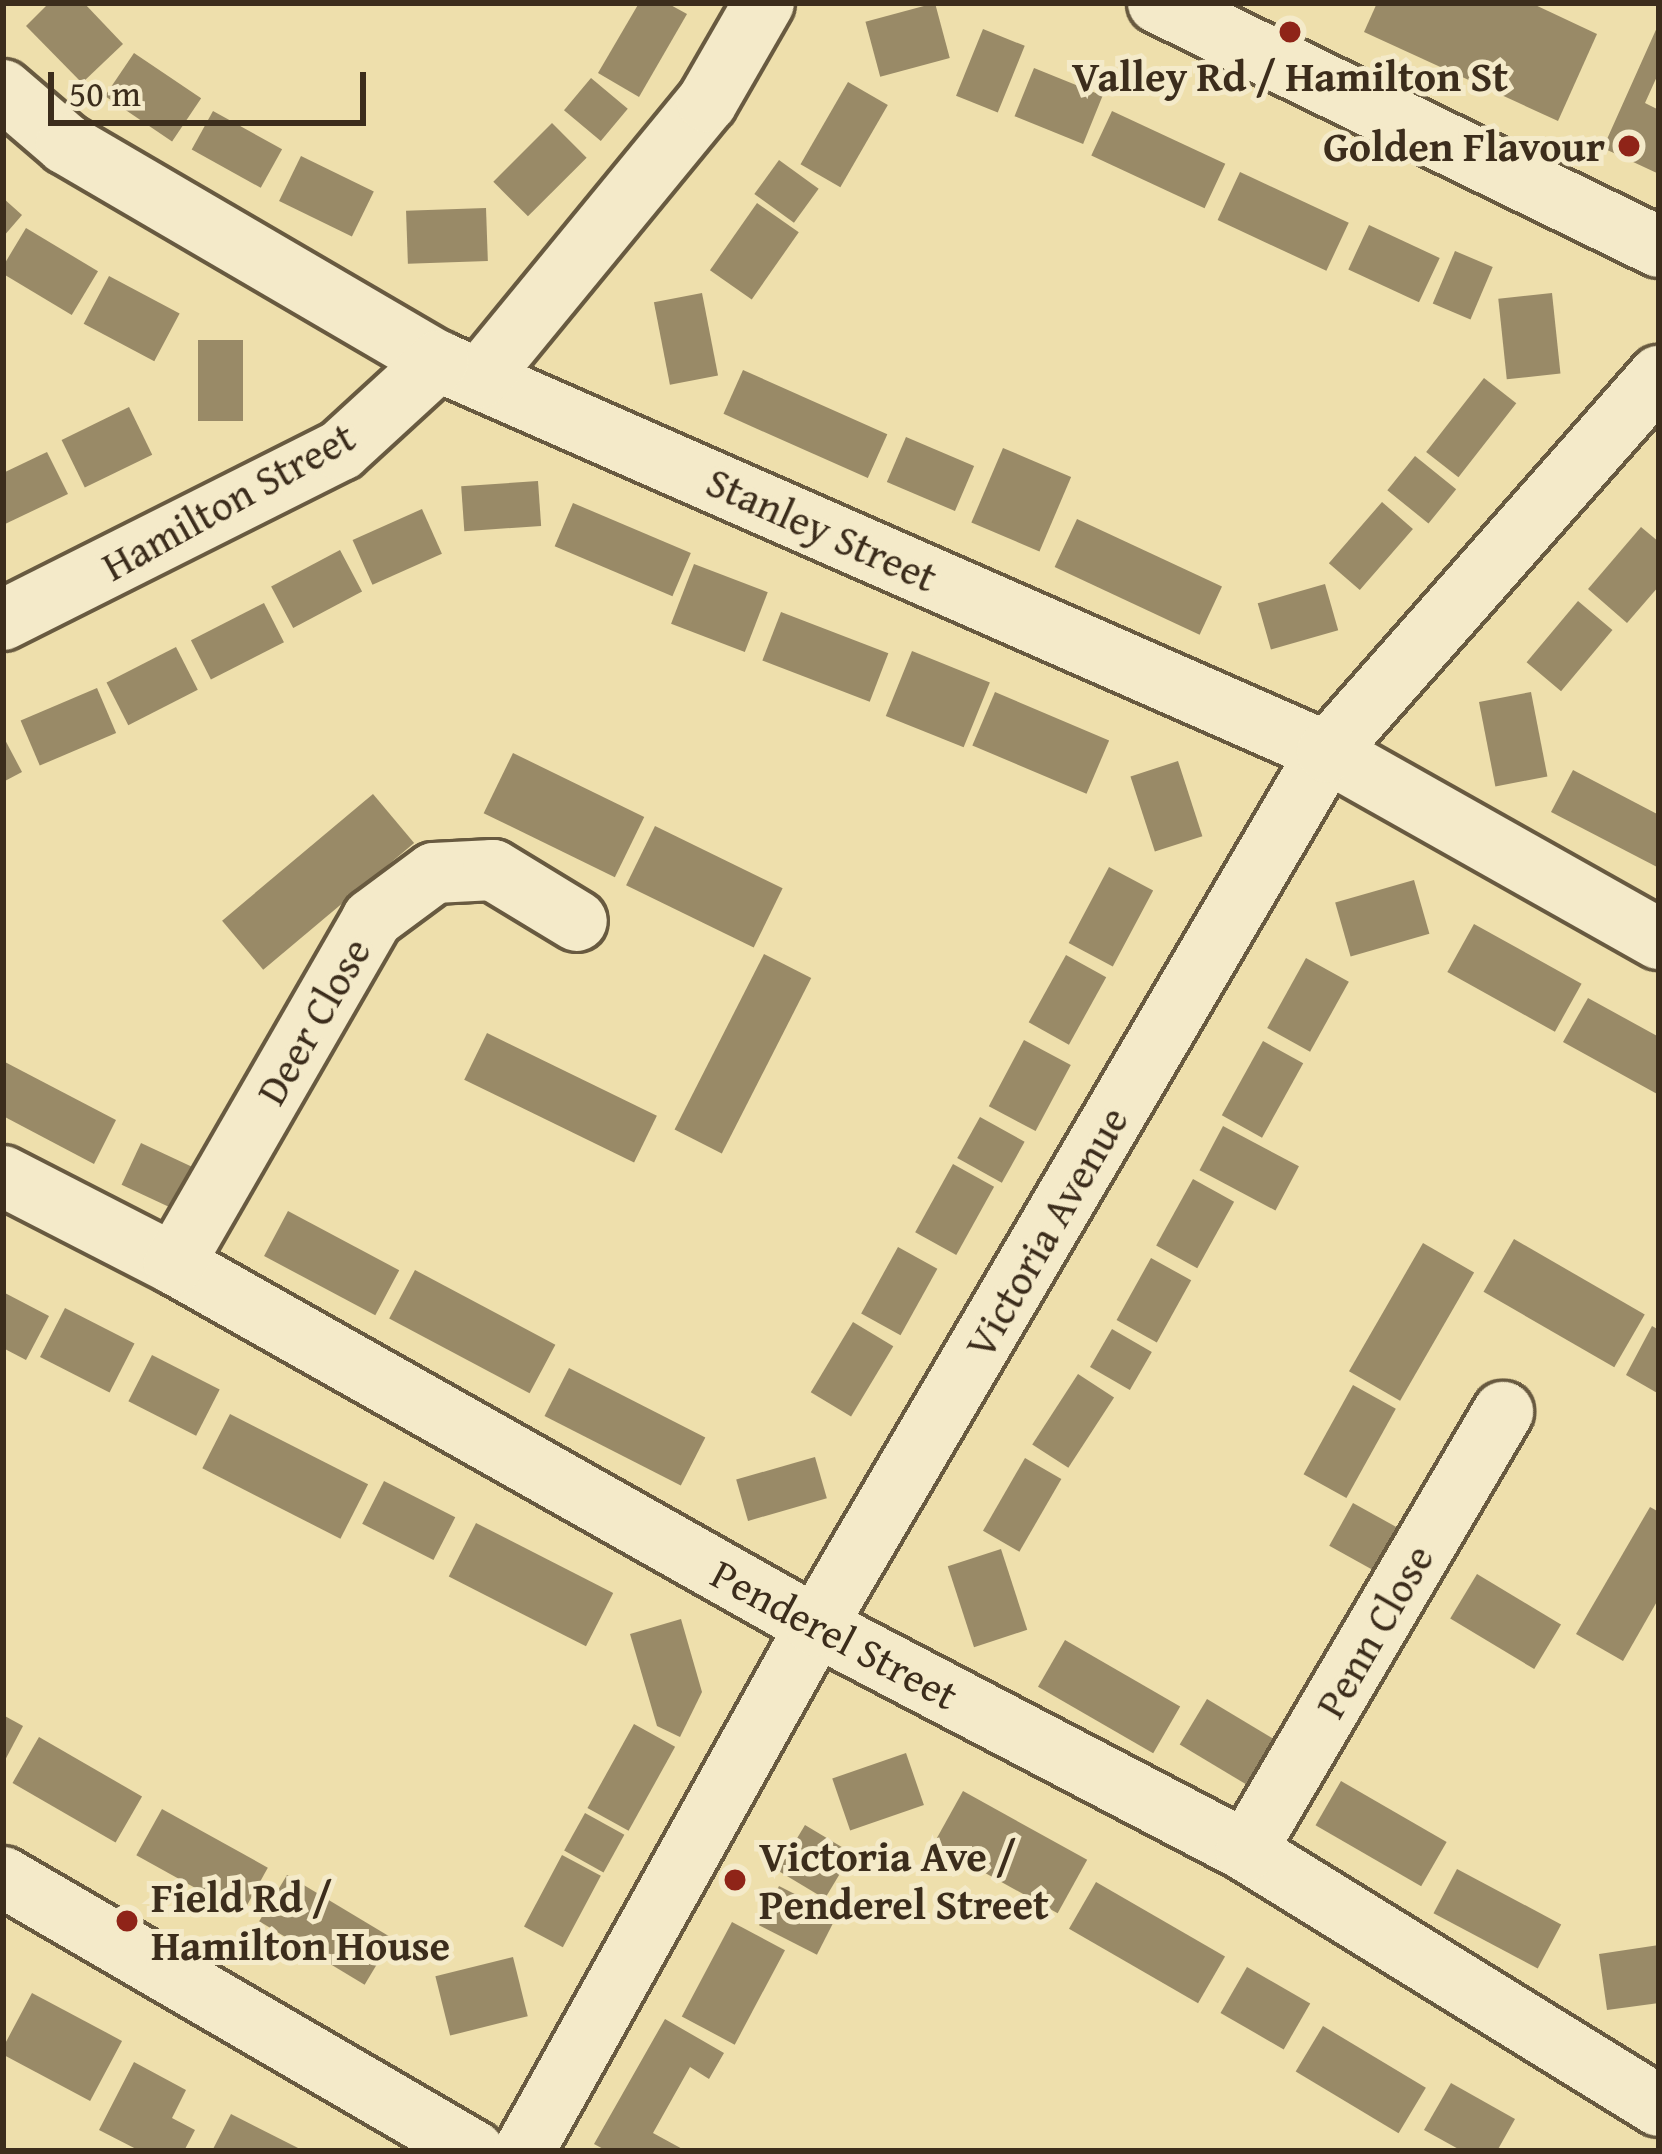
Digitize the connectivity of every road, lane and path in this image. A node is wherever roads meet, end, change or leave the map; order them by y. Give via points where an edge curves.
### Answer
1 (764, 3) edge
2 (1158, 3) edge
3 (3, 90) edge
4 (1659, 247) edge
5 (459, 369) junction
6 (1659, 376) edge
7 (3, 620) edge
8 (1327, 752) junction
9 (577, 921) dead end
10 (1659, 939) edge
11 (3, 1176) edge
12 (174, 1264) junction
13 (1502, 1412) dead end
14 (815, 1626) junction
15 (1246, 1851) junction
16 (3, 1877) edge
17 (1659, 2106) edge
18 (474, 2151) edge
19 (524, 2151) edge

1 - 5 street, Hamilton Street via 707,102
2 - 4 street
3 - 5 street, Stanley Street via 66,144
5 - 7 street, Hamilton Street via 341,450
5 - 8 street, Stanley Street
6 - 8 street, Victoria Avenue
8 - 10 street, Stanley Street
8 - 14 street, Victoria Avenue
9 - 12 street, Deer Close via 493,870 434,873 372,919
11 - 12 street, Penderel Street
12 - 14 street, Penderel Street
13 - 15 street, Penn Close
14 - 15 street, Penderel Street
14 - 19 street, Victoria Avenue
15 - 17 street, Penderel Street
16 - 18 street

